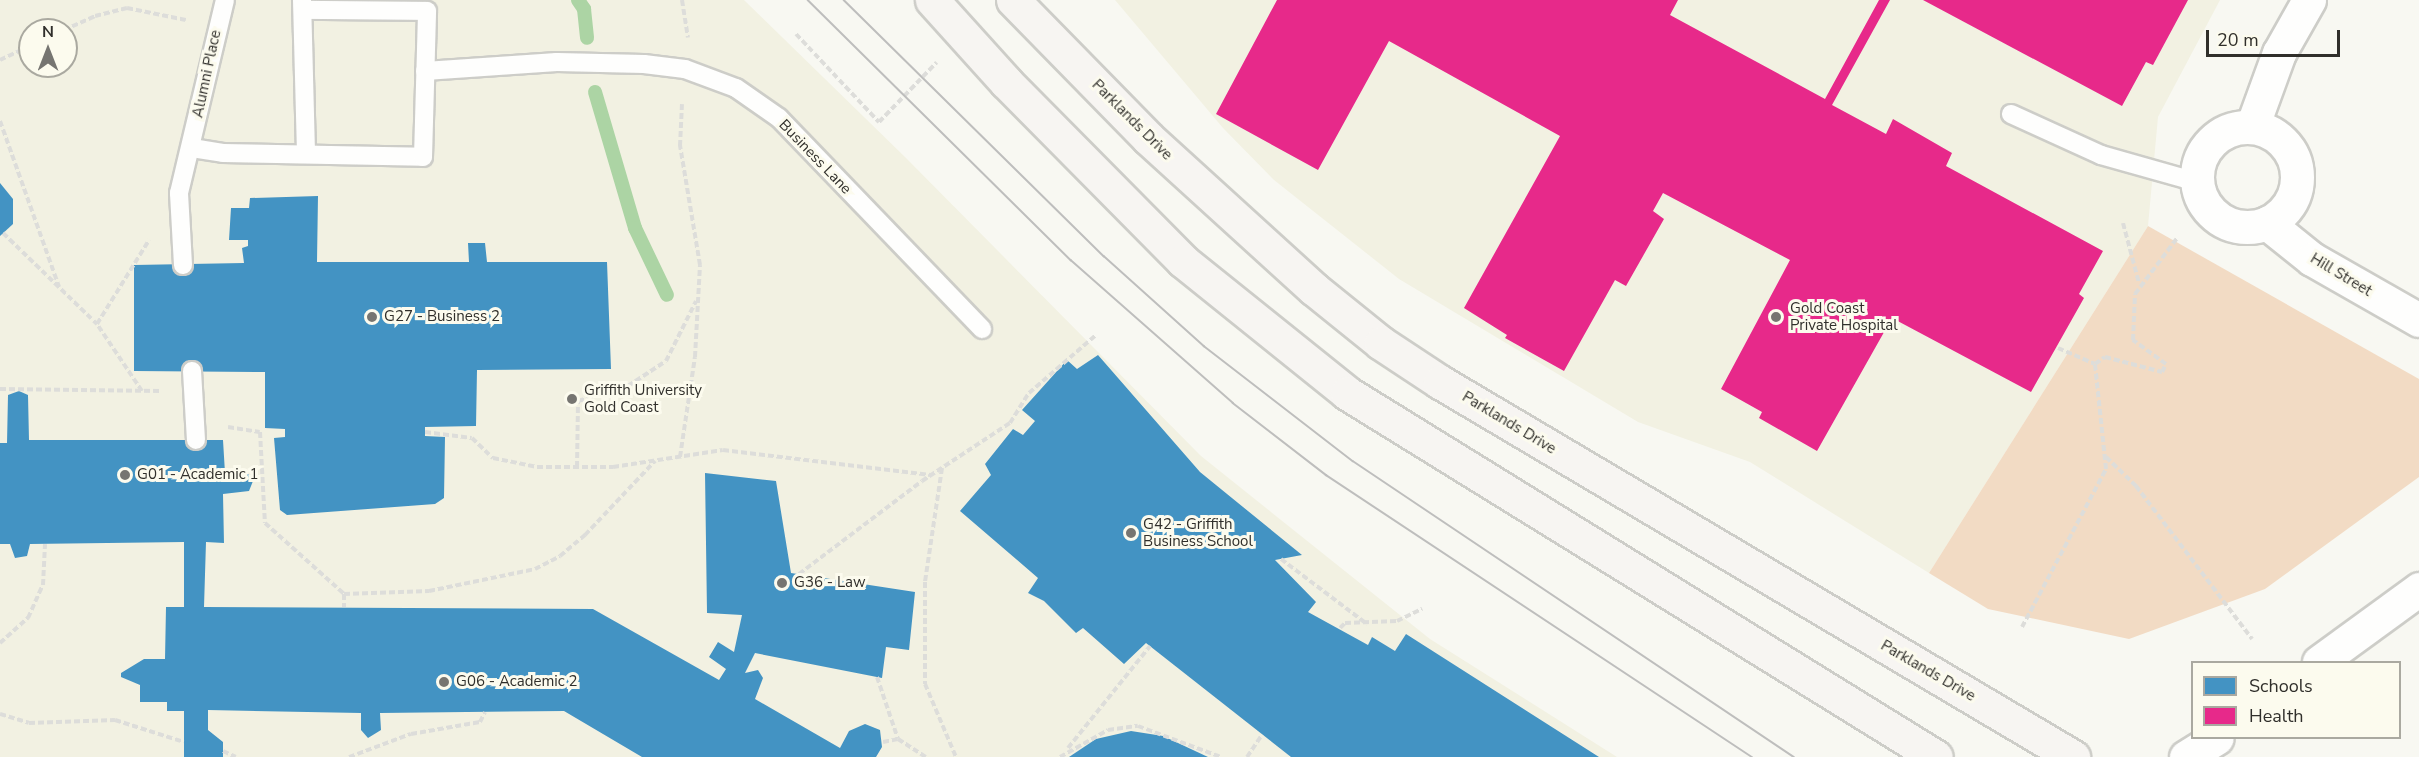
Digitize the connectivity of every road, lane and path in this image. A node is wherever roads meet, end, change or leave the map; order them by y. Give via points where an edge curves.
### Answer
1 (225, 0) edge
2 (682, 0) edge
3 (1013, 0) edge
4 (2308, 0) edge
5 (943, 4) edge
6 (303, 5) edge
7 (187, 20) dead end
8 (78, 24) edge
9 (796, 34) dead end
10 (689, 45) dead end
11 (18, 52) edge
12 (0, 60) edge
13 (947, 65) dead end
14 (425, 70) junction
15 (683, 92) dead end
16 (2011, 114) dead end
17 (0, 121) edge
18 (2252, 127) junction
19 (192, 148) junction
20 (306, 152) junction
21 (2197, 182) junction
22 (2123, 223) dead end
23 (2267, 223) junction
24 (3, 233) dead end
25 (152, 236) dead end
26 (2178, 237) dead end
27 (183, 265) dead end
28 (2139, 283) junction
29 (59, 287) junction
30 (697, 299) junction
31 (2419, 320) edge
32 (97, 324) junction
33 (982, 329) dead end
34 (1096, 334) dead end
35 (2058, 348) dead end
36 (2095, 364) junction
37 (192, 371) dead end
38 (0, 389) edge
39 (142, 391) junction
40 (169, 392) dead end
41 (222, 426) dead end
42 (425, 432) dead end
43 (196, 440) dead end
44 (680, 457) junction
45 (2105, 457) junction
46 (656, 460) junction
47 (577, 466) junction
48 (942, 467) junction
49 (930, 475) junction
50 (45, 544) dead end
51 (1281, 559) dead end
52 (799, 574) dead end
53 (2419, 589) edge
54 (344, 594) junction
55 (345, 607) dead end
56 (1422, 609) dead end
57 (1367, 624) junction
58 (2022, 627) dead end
59 (1340, 628) dead end
60 (2252, 639) dead end
61 (0, 643) edge
62 (1150, 646) dead end
63 (2322, 661) edge
64 (877, 677) dead end
65 (485, 712) dead end
66 (0, 714) edge
67 (1262, 735) dead end
68 (897, 739) junction
69 (2215, 739) edge
70 (184, 742) dead end
71 (883, 742) dead end
72 (1065, 750) junction
73 (223, 751) dead end
74 (236, 757) edge
75 (349, 757) edge
76 (926, 757) edge
77 (956, 757) edge
78 (1060, 757) edge
79 (1221, 757) edge
80 (1247, 757) edge
81 (1936, 757) edge
82 (2073, 757) edge
83 (2186, 757) edge

1 - 19 lane, Alumni Place via 200,93
2 - 10 path
3 - 82 street, Parklands Drive via 1148,138 1314,289 1382,343 1450,388
4 - 18 street via 2280,53
5 - 81 street via 1183,261 1347,393
6 - 14 lane via 427,11
6 - 20 lane
7 - 8 path via 127,8
9 - 13 path via 879,122 940,58
11 - 12 path
14 - 20 lane via 423,157
14 - 33 lane, Business Lane via 557,62 644,64 685,69 736,88 779,118
15 - 30 path via 680,146 700,265
16 - 21 lane via 2101,155
17 - 29 path
18 - 21 street via 2231,130 2216,138 2204,151
18 - 23 street via 2269,131 2284,142 2294,157 2298,174 2291,202
19 - 20 lane via 223,153
19 - 27 lane, Alumni Place via 179,193
21 - 23 street via 2212,213 2232,225
22 - 28 path
23 - 31 street, Hill Street via 2312,259
24 - 29 path
25 - 32 path
26 - 28 path
28 - 36 path via 2133,340 2166,364 2162,372 2105,357
29 - 32 path
30 - 44 path via 695,357
30 - 47 path via 666,361 628,386 578,401
32 - 39 path
34 - 48 path via 1029,393 1010,423
35 - 36 path
36 - 45 path
37 - 43 lane
38 - 39 path
39 - 40 path
41 - 54 path via 260,432 265,523
42 - 47 path via 472,438 493,458 537,466
44 - 46 path
44 - 49 path via 723,450
45 - 58 path via 2106,470
45 - 60 path via 2136,486
46 - 47 path via 613,467
46 - 54 path via 585,535 560,556 535,569 429,591
48 - 49 path
48 - 77 path via 925,582 925,684
49 - 52 path
50 - 61 path via 43,585 28,618
51 - 57 path
53 - 63 street
54 - 55 path
56 - 57 path via 1397,621
57 - 59 path via 1345,623
62 - 72 path
64 - 68 path
65 - 75 path via 480,722 411,734
66 - 70 path via 29,723 115,720
67 - 80 path
68 - 71 path
68 - 76 path
69 - 83 street
72 - 78 path
72 - 79 path via 1108,730 1138,726
73 - 74 path

